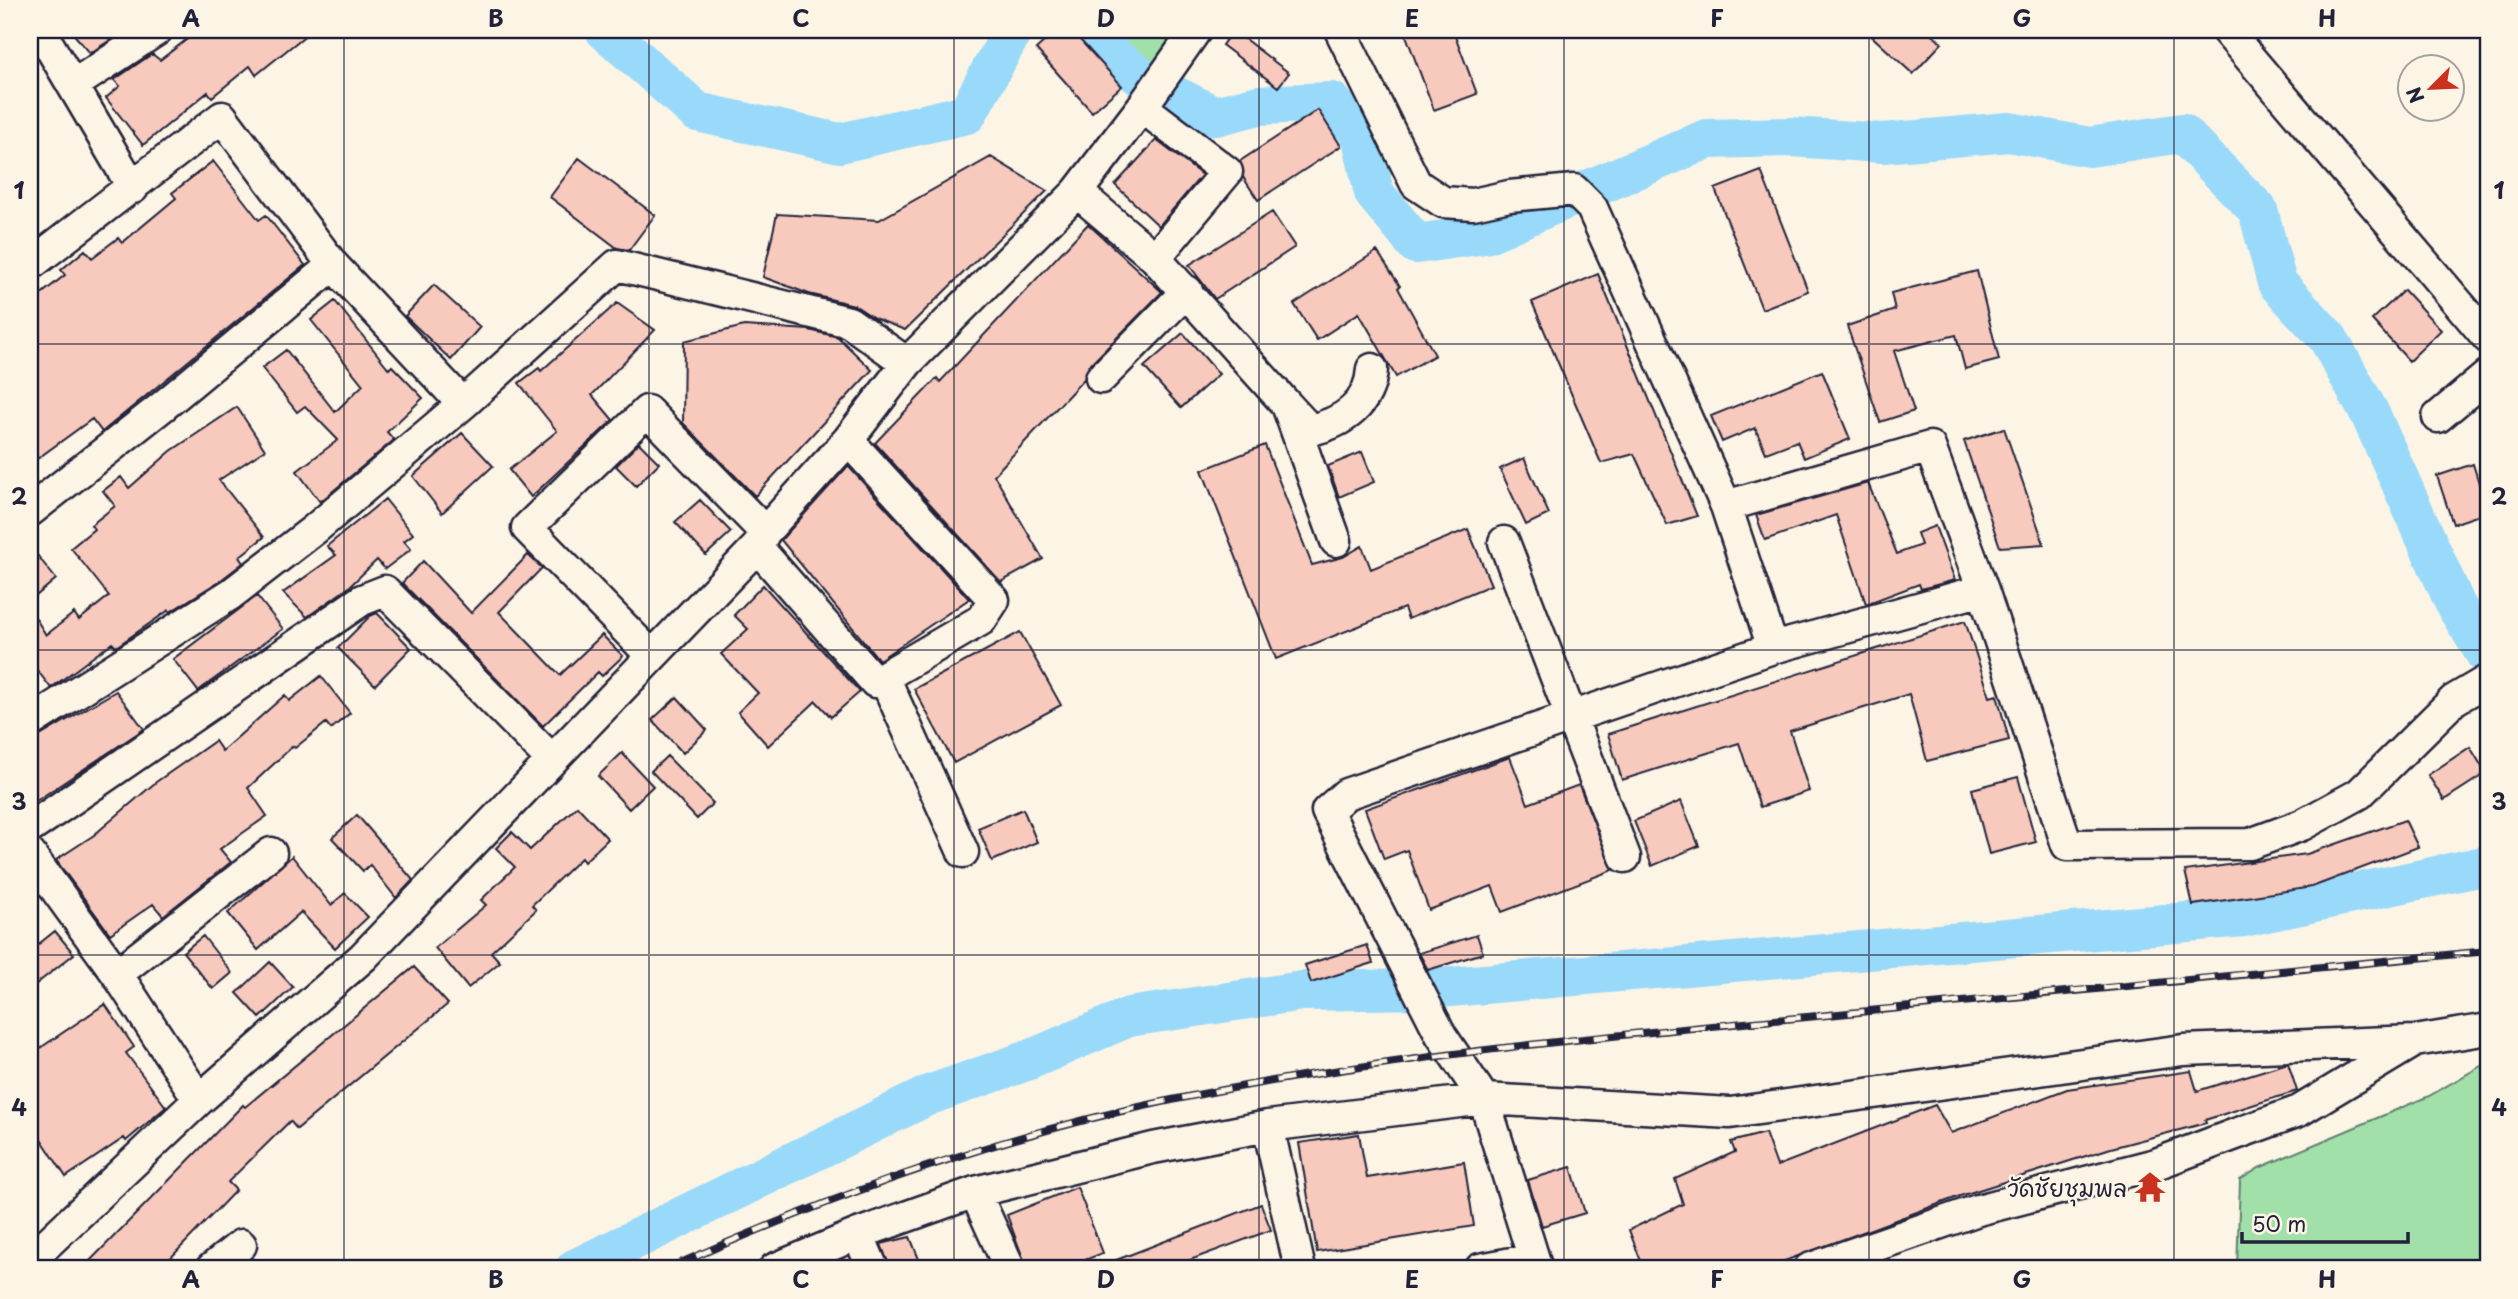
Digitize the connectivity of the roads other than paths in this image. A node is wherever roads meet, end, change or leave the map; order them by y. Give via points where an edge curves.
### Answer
1 (40, 30) edge
2 (157, 30) edge
3 (1340, 30) edge
4 (2226, 30) edge
5 (1188, 42) edge
6 (75, 84) junction
7 (1145, 104) junction
8 (133, 188) junction
9 (1077, 192) junction
10 (1155, 258) junction
11 (30, 265) edge
12 (333, 265) junction
13 (1187, 290) junction
14 (2488, 338) edge
15 (907, 363) junction
16 (1372, 369) dead end
17 (2488, 376) edge
18 (1101, 378) dead end
19 (463, 404) junction
20 (1287, 405) junction
21 (2438, 417) dead end
22 (848, 440) junction
23 (1726, 506) junction
24 (30, 511) edge
25 (761, 539) junction
26 (1336, 541) dead end
27 (1504, 542) dead end
28 (1983, 590) junction
29 (1773, 649) junction
30 (652, 656) junction
31 (884, 677) junction
32 (2478, 687) edge
33 (1569, 718) junction
34 (30, 722) edge
35 (552, 760) junction
36 (30, 828) edge
37 (963, 852) dead end
38 (271, 853) dead end
39 (30, 855) edge
40 (1625, 857) dead end
41 (117, 974) junction
42 (2488, 1028) edge
43 (2415, 1041) junction
44 (2316, 1045) junction
45 (2338, 1088) junction
46 (1485, 1099) junction
47 (200, 1100) junction
48 (1268, 1126) junction
49 (975, 1192) junction
50 (858, 1234) junction
51 (240, 1245) dead end
52 (30, 1260) edge
53 (1535, 1264) edge
54 (211, 1269) edge
55 (774, 1269) edge
56 (873, 1269) edge
57 (1010, 1269) edge
58 (1300, 1269) edge
59 (1480, 1269) edge
60 (1809, 1269) edge

1 - 6 street
2 - 6 street
3 - 23 street via 1416,184 1443,202 1474,204 1509,196 1582,198
4 - 14 street
5 - 7 street
6 - 8 street
7 - 9 street
7 - 10 street via 1227,172
8 - 11 street
8 - 12 street via 222,117
9 - 10 street
9 - 15 street
10 - 13 street
12 - 19 street
12 - 24 street
13 - 18 street
13 - 20 street
15 - 19 street via 849,322 617,265
15 - 22 street
16 - 20 street via 1371,386 1362,402 1328,426 1310,430
17 - 21 street
19 - 34 street via 231,594
20 - 26 street
22 - 25 street
22 - 31 street via 994,600 981,620
23 - 28 street via 1930,447
23 - 29 street
25 - 30 street
25 - 30 street via 647,411 527,528
25 - 31 street via 875,682
27 - 33 street
28 - 29 street
28 - 32 street via 2067,845 2250,844 2302,825 2359,794 2454,700
29 - 33 street
30 - 35 street
31 - 37 street
33 - 40 street
33 - 46 street via 1346,794 1327,811 1441,1035
35 - 36 street via 385,592 362,600
35 - 47 street via 363,957
38 - 41 street
39 - 41 street
41 - 47 street
42 - 43 street
43 - 44 street
43 - 45 street
44 - 45 street via 2331,1060
44 - 46 street via 2183,1050 1730,1112
45 - 60 street via 2298,1111 2156,1164 1978,1210
46 - 48 street
46 - 53 street
47 - 52 street
48 - 49 street via 1153,1148
48 - 58 street
49 - 50 street
49 - 57 street
50 - 55 street
50 - 56 street
51 - 54 street
53 - 59 street

